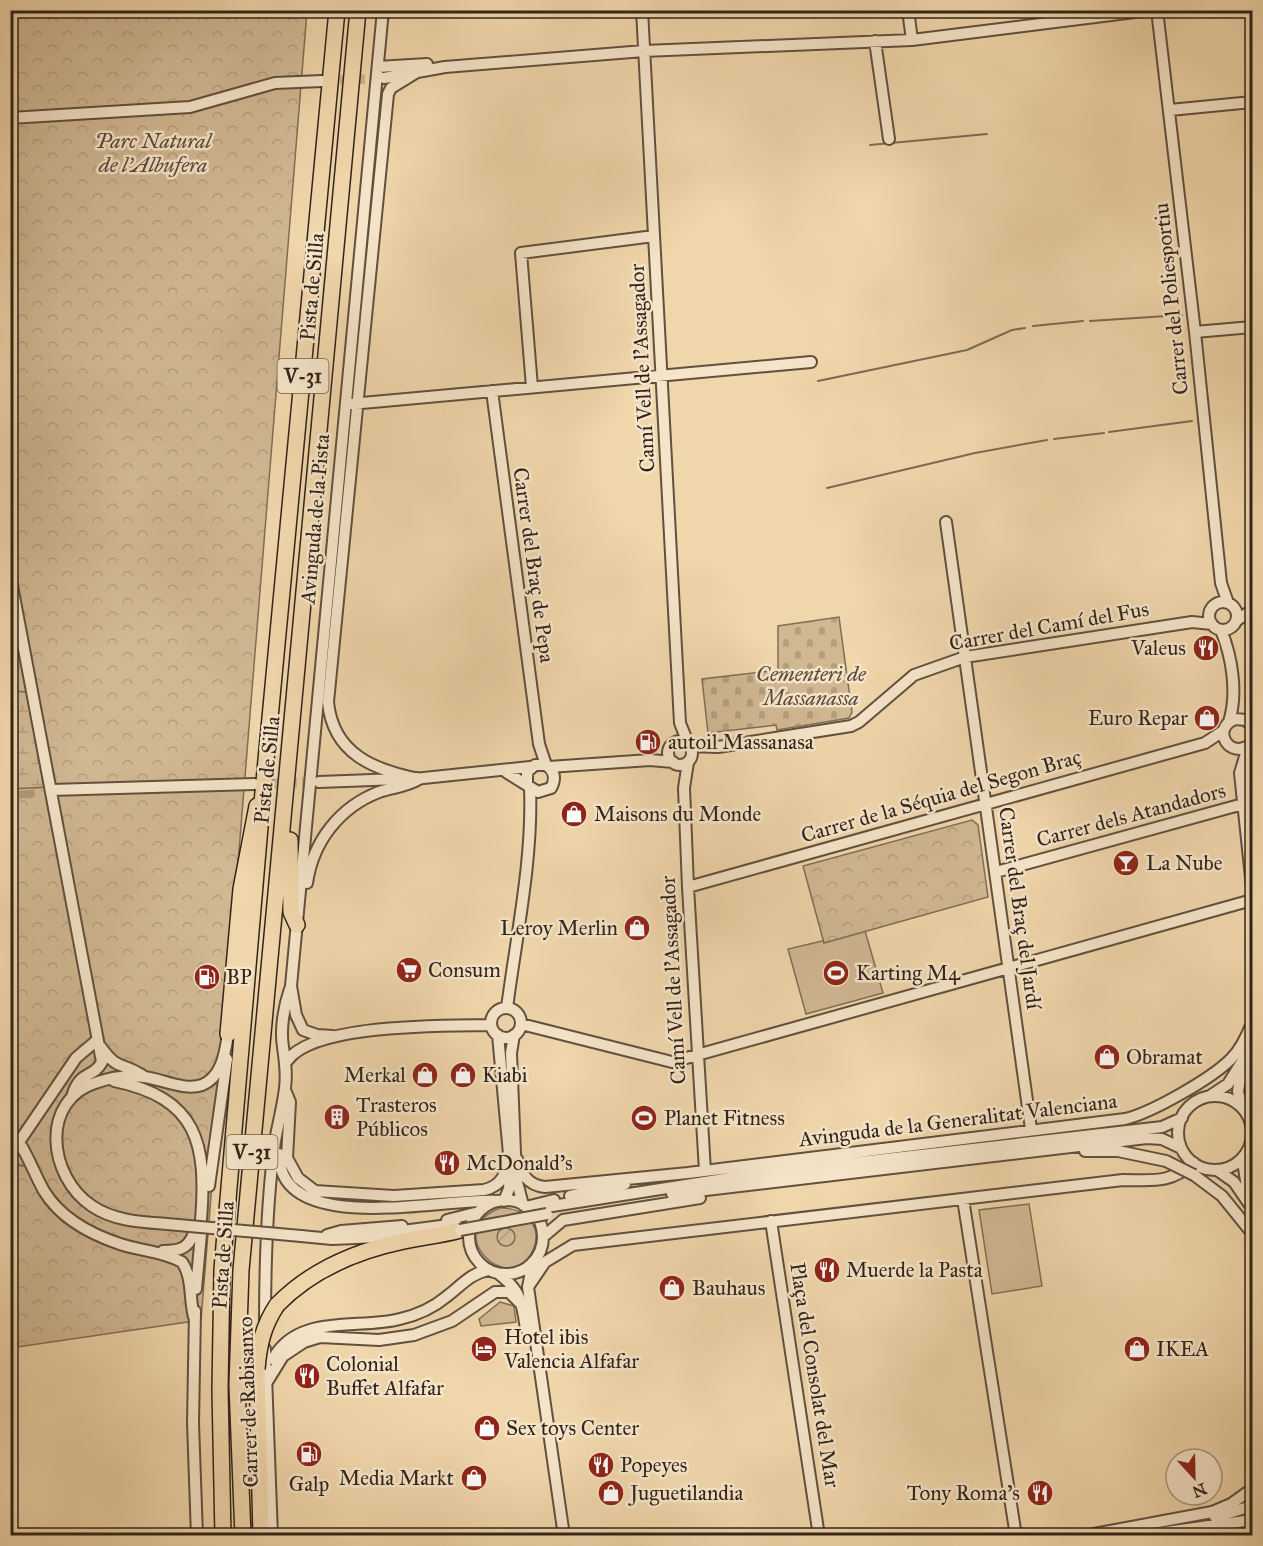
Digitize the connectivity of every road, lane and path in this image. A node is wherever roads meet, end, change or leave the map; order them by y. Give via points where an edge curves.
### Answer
1 (337, 10) edge
2 (358, 10) edge
3 (383, 10) edge
4 (642, 10) edge
5 (908, 10) edge
6 (1151, 10) edge
7 (1157, 10) edge
8 (912, 40) junction
9 (875, 41) junction
10 (644, 51) junction
11 (445, 67) junction
12 (378, 68) junction
13 (417, 72) junction
14 (384, 78) tunnel mouth
15 (322, 81) tunnel mouth
16 (1252, 102) edge
17 (1170, 110) junction
18 (10, 118) edge
19 (372, 130) junction
20 (889, 139) dead end
21 (380, 149) junction
22 (370, 205) junction
23 (367, 235) junction
24 (654, 236) junction
25 (1252, 327) edge
26 (1195, 332) junction
27 (811, 362) dead end
28 (662, 376) junction
29 (532, 387) junction
30 (492, 391) junction
31 (351, 405) junction
32 (946, 522) dead end
33 (10, 574) edge
34 (1221, 583) junction
35 (1230, 604) junction
36 (1213, 608) junction
37 (1252, 611) edge
38 (1192, 622) junction
39 (1234, 624) junction
40 (1217, 627) junction
41 (1228, 648) junction
42 (965, 657) junction
43 (1234, 699) junction
44 (680, 723) junction
45 (1250, 723) edge
46 (1226, 726) junction
47 (1205, 743) junction
48 (1250, 744) edge
49 (671, 745) junction
50 (689, 745) junction
51 (1229, 746) junction
52 (718, 747) junction
53 (650, 760) junction
54 (689, 760) junction
55 (674, 763) junction
56 (540, 766) junction
57 (574, 766) junction
58 (289, 769) junction
59 (506, 772) junction
60 (1240, 773) junction
61 (419, 779) junction
62 (554, 779) junction
63 (319, 782) tunnel mouth
64 (529, 787) junction
65 (259, 788) junction
66 (684, 788) junction
67 (51, 790) junction
68 (542, 792) junction
69 (985, 803) junction
70 (1243, 804) junction
71 (531, 809) junction
72 (996, 872) junction
73 (688, 887) junction
74 (1252, 887) edge
75 (301, 898) junction
76 (1252, 900) edge
77 (297, 926) junction
78 (1010, 968) junction
79 (291, 986) junction
80 (507, 1008) junction
81 (1252, 1023) edge
82 (521, 1024) junction
83 (491, 1025) junction
84 (303, 1030) junction
85 (228, 1034) junction
86 (498, 1035) junction
87 (514, 1035) junction
88 (333, 1036) junction
89 (96, 1041) junction
90 (1252, 1046) edge
91 (290, 1056) junction
92 (696, 1056) junction
93 (1246, 1058) junction
94 (146, 1077) junction
95 (108, 1080) junction
96 (285, 1090) junction
97 (72, 1097) junction
98 (1210, 1097) junction
99 (1246, 1111) edge
100 (1182, 1118) junction
101 (1031, 1129) junction
102 (279, 1132) junction
103 (934, 1143) junction
104 (1251, 1144) edge
105 (1182, 1148) junction
106 (1012, 1149) junction
107 (509, 1150) junction
108 (517, 1159) junction
109 (1194, 1163) junction
110 (1217, 1170) junction
111 (705, 1171) junction
112 (688, 1173) junction
113 (757, 1179) junction
114 (394, 1196) junction
115 (570, 1196) junction
116 (963, 1199) junction
117 (502, 1201) junction
118 (451, 1202) junction
119 (1251, 1204) edge
120 (525, 1206) junction
121 (479, 1212) junction
122 (771, 1221) junction
123 (459, 1227) junction
124 (1252, 1233) edge
125 (327, 1234) junction
126 (301, 1236) junction
127 (543, 1237) junction
128 (154, 1251) junction
129 (533, 1262) junction
130 (493, 1272) junction
131 (528, 1287) junction
132 (522, 1305) junction
133 (194, 1317) junction
134 (267, 1382) junction
135 (1252, 1490) edge
136 (1252, 1506) edge
137 (1181, 1519) junction
138 (1252, 1520) edge
139 (197, 1536) edge
140 (223, 1536) edge
141 (243, 1536) edge
142 (261, 1536) edge
143 (272, 1536) edge
144 (558, 1536) edge
145 (564, 1536) edge
146 (819, 1536) edge
147 (1016, 1536) edge
148 (1083, 1536) edge
149 (1137, 1536) edge

1 - 65 highway, Pista de Silla / V-31
2 - 58 highway, Pista de Silla / V-31
3 - 12 street, Avinguda de la Pista
4 - 10 street, Camí Vell de l'Assagador
5 - 8 street
6 - 8 street
7 - 17 street, Carrer del Poliesportiu
8 - 9 street
9 - 10 street
9 - 20 street
10 - 11 street
10 - 24 street, Camí Vell de l'Assagador
11 - 12 street via 428,64
11 - 13 street
12 - 19 street, Avinguda de la Pista
13 - 14 street
13 - 21 street, Avinguda de la Pista via 388,94
15 - 18 street via 275,83 190,107
16 - 17 street
17 - 26 street, Carrer del Poliesportiu
19 - 21 street
19 - 22 street, Avinguda de la Pista
21 - 22 street, Avinguda de la Pista
22 - 23 street, Avinguda de la Pista
22 - 23 street
23 - 31 street, Avinguda de la Pista
24 - 28 street, Camí Vell de l'Assagador
24 - 29 street via 521,253
25 - 26 street
26 - 34 street, Carrer del Poliesportiu
27 - 28 street
28 - 29 street
28 - 44 street, Camí Vell de l'Assagador
29 - 30 street
30 - 31 street
30 - 56 street, Carrer del Braç de Pepa
31 - 61 street, Avinguda de la Pista via 329,714 342,740 364,761 390,773
31 - 75 street, Avinguda de la Pista
32 - 42 street, Carrer del Braç del Jardí
33 - 67 street
34 - 35 street, Carrer del Poliesportiu
34 - 36 street, Carrer del Poliesportiu
35 - 36 street
35 - 37 street
35 - 39 street, Carrer del Poliesportiu via 1236,613
36 - 38 street, Carrer del Camí del Fus
36 - 40 street
37 - 39 street
38 - 40 street, Carrer del Camí del Fus
38 - 42 street, Carrer del Camí del Fus
39 - 40 street
39 - 41 street
40 - 41 street
41 - 43 street
42 - 52 street, Carrer del Camí del Fus via 914,675 850,726
42 - 69 street, Carrer del Braç del Jardí
43 - 45 street
43 - 46 street
44 - 49 street, Camí Vell de l'Assagador
44 - 50 street, Camí Vell de l'Assagador
45 - 46 street via 1239,718
46 - 47 street, Carrer de la Séquia del Segon Braç
46 - 51 street
47 - 51 street, Carrer de la Séquia del Segon Braç
47 - 69 street, Carrer de la Séquia del Segon Braç
48 - 51 street, Carrer de la Séquia del Segon Braç via 1240,750
48 - 60 street
49 - 50 street via 681,741
49 - 53 street
49 - 55 street via 668,756
50 - 52 street, Carrer del Camí del Fus
50 - 54 street
51 - 60 street
52 - 54 street, Carrer del Camí del Fus
53 - 55 street
53 - 57 street
54 - 55 street
54 - 66 street, Camí Vell de l'Assagador
55 - 66 street, Camí Vell de l'Assagador
56 - 57 street
56 - 59 street
56 - 62 street
56 - 64 street via 527,772
57 - 62 street
58 - 77 highway via 294,786 289,850 291,912
58 - 141 highway, Pista de Silla / V-31 via 241,1270 237,1385
59 - 61 street
59 - 64 street
60 - 70 street
61 - 63 street
61 - 75 street via 380,792 341,815 319,844
62 - 68 street via 551,788
64 - 68 street
64 - 71 street
65 - 67 street
65 - 85 highway via 241,889
65 - 140 highway, Pista de Silla / V-31 via 222,1269
66 - 73 street, Camí Vell de l'Assagador
67 - 89 street
68 - 71 street
69 - 72 street, Carrer del Braç del Jardí
69 - 73 street, Carrer de la Séquia del Segon Braç
70 - 72 street, Carrer dels Atandadors
70 - 74 street
71 - 80 street
72 - 78 street, Carrer del Braç del Jardí
73 - 92 street, Camí Vell de l'Assagador
75 - 77 street, Avinguda de la Pista
76 - 78 street
77 - 79 street, Avinguda de la Pista
78 - 92 street
78 - 101 street, Carrer del Braç del Jardí
79 - 84 street, Avinguda de la Pista
79 - 91 street via 283,1030 283,1048
80 - 82 street via 518,1013
80 - 83 street via 496,1011
81 - 101 street, Avinguda de la Generalitat Valenciana via 1236,1053 1222,1067 1144,1112 1111,1122
82 - 87 street
82 - 92 street via 672,1062
83 - 86 street
83 - 88 street via 410,1026
84 - 88 street
84 - 91 street
85 - 94 street via 221,1065 208,1082 194,1087
85 - 95 street via 201,1218 202,1156 189,1125 158,1095
86 - 87 street
86 - 107 street
87 - 108 street via 511,1053
88 - 91 street
89 - 94 street via 116,1066
89 - 97 street via 102,1062 79,1080
89 - 128 street via 76,1058 19,1142 44,1191 67,1218 120,1244
90 - 93 street
91 - 96 street, Carrer de Rabisanxo
92 - 111 street, Camí Vell de l'Assagador
93 - 98 street via 1228,1084
93 - 99 street via 1238,1081
94 - 95 street
95 - 97 street via 85,1087
96 - 102 street, Carrer de Rabisanxo
96 - 114 street, Carrer de Rabisanxo via 290,1102 287,1144 291,1168 306,1186 326,1194
97 - 126 street, bridge via 59,1119 55,1144 71,1187 92,1206 137,1221
98 - 99 street via 1226,1098
98 - 100 street via 1190,1106
99 - 104 street via 1252,1129
100 - 105 street
100 - 106 street via 1161,1127
101 - 103 street, Avinguda de la Generalitat Valenciana
102 - 118 street via 282,1170 295,1191 305,1198 326,1204 398,1209
102 - 134 street, Carrer de Rabisanxo via 265,1276
103 - 106 street via 979,1142
103 - 111 street, Avinguda de la Generalitat Valenciana
104 - 110 street via 1240,1160
104 - 119 street via 1244,1168
105 - 106 street via 1147,1138
105 - 109 street
106 - 113 street
106 - 124 street, bridge via 1045,1155 1118,1151 1166,1161 1194,1175 1227,1201
107 - 114 street via 504,1179 494,1188
107 - 117 street via 509,1189
108 - 112 street via 524,1178 544,1187
108 - 120 street via 516,1178
109 - 110 street
109 - 116 street via 1177,1177 1161,1180 1123,1180
110 - 119 street via 1234,1182
111 - 112 street, Avinguda de la Generalitat Valenciana
112 - 115 street
113 - 115 street via 688,1180
113 - 123 street, bridge
113 - 127 street via 718,1195 563,1220
114 - 118 street
115 - 120 street
116 - 122 street
116 - 147 street
117 - 118 street
117 - 120 street
117 - 121 street
120 - 127 street via 541,1225
121 - 125 street
121 - 130 street via 469,1232 469,1244 473,1254
122 - 131 street via 573,1245 545,1262
122 - 146 street, Plaça del Consolat del Mar
123 - 125 street
123 - 126 street via 368,1238
123 - 142 highway, bridge via 352,1255 309,1278 277,1305 268,1319 259,1344 257,1369
125 - 126 street
127 - 129 street
128 - 133 street via 174,1258 188,1270
128 - 133 street via 178,1251 197,1234
129 - 130 street via 518,1273
129 - 131 street
130 - 132 street via 513,1285
130 - 134 street via 473,1274 435,1305 411,1316 298,1334 274,1356
131 - 145 street
132 - 134 street via 509,1292 495,1292 452,1321 414,1335 379,1340 312,1339 288,1351
132 - 144 street
133 - 139 street
134 - 143 street, Carrer de Rabisanxo
135 - 137 street via 1212,1512
136 - 137 street via 1229,1515
137 - 148 street
138 - 149 street

